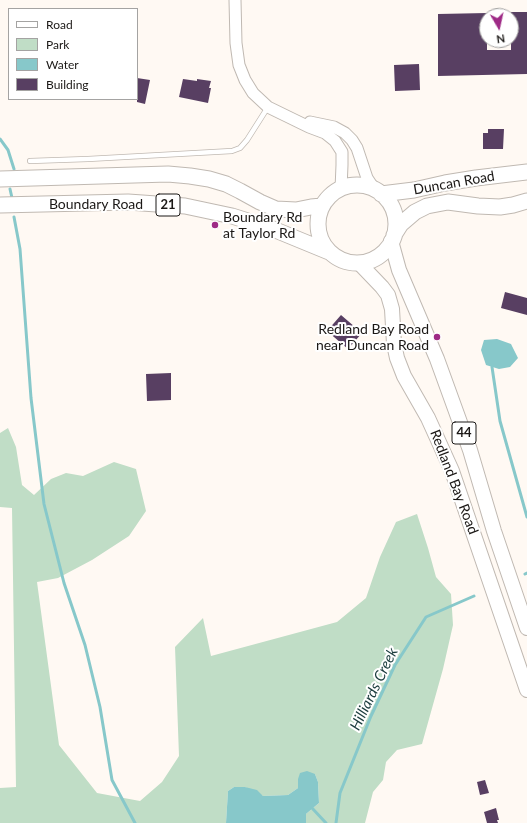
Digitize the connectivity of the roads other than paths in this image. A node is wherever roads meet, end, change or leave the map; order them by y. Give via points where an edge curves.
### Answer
1 (235, 0) edge
2 (268, 107) junction
3 (30, 161) dead end
4 (527, 172) edge
5 (0, 179) edge
6 (341, 189) junction
7 (378, 192) junction
8 (527, 201) edge
9 (0, 205) edge
10 (322, 206) junction
11 (393, 238) junction
12 (330, 252) junction
13 (359, 263) junction
14 (527, 628) edge
15 (527, 690) edge

1 - 2 street via 239,65 253,93
2 - 3 lane via 247,140 240,148 232,151
2 - 6 street via 325,133 335,141 342,152
2 - 7 street via 302,120 334,127 345,133 357,148 367,178
4 - 7 highway, Duncan Road via 476,178 414,190
5 - 10 highway, Boundary Road / 21 via 168,174 209,179 226,184 276,209 296,210
6 - 7 highway via 364,186
6 - 10 highway
7 - 11 highway via 389,202 394,212 396,224
8 - 11 highway, Duncan Road via 500,207 448,202 428,206 405,220
9 - 12 highway, Boundary Road / 21 via 128,202 185,206 239,218
10 - 12 highway via 318,225 324,244
11 - 13 highway via 386,250 378,256
11 - 14 main road, Redland Bay Road / 44 via 399,270 437,359 470,450
12 - 13 highway, 21 via 348,262
13 - 15 main road, Redland Bay Road / 44 via 388,295 397,358 452,471

